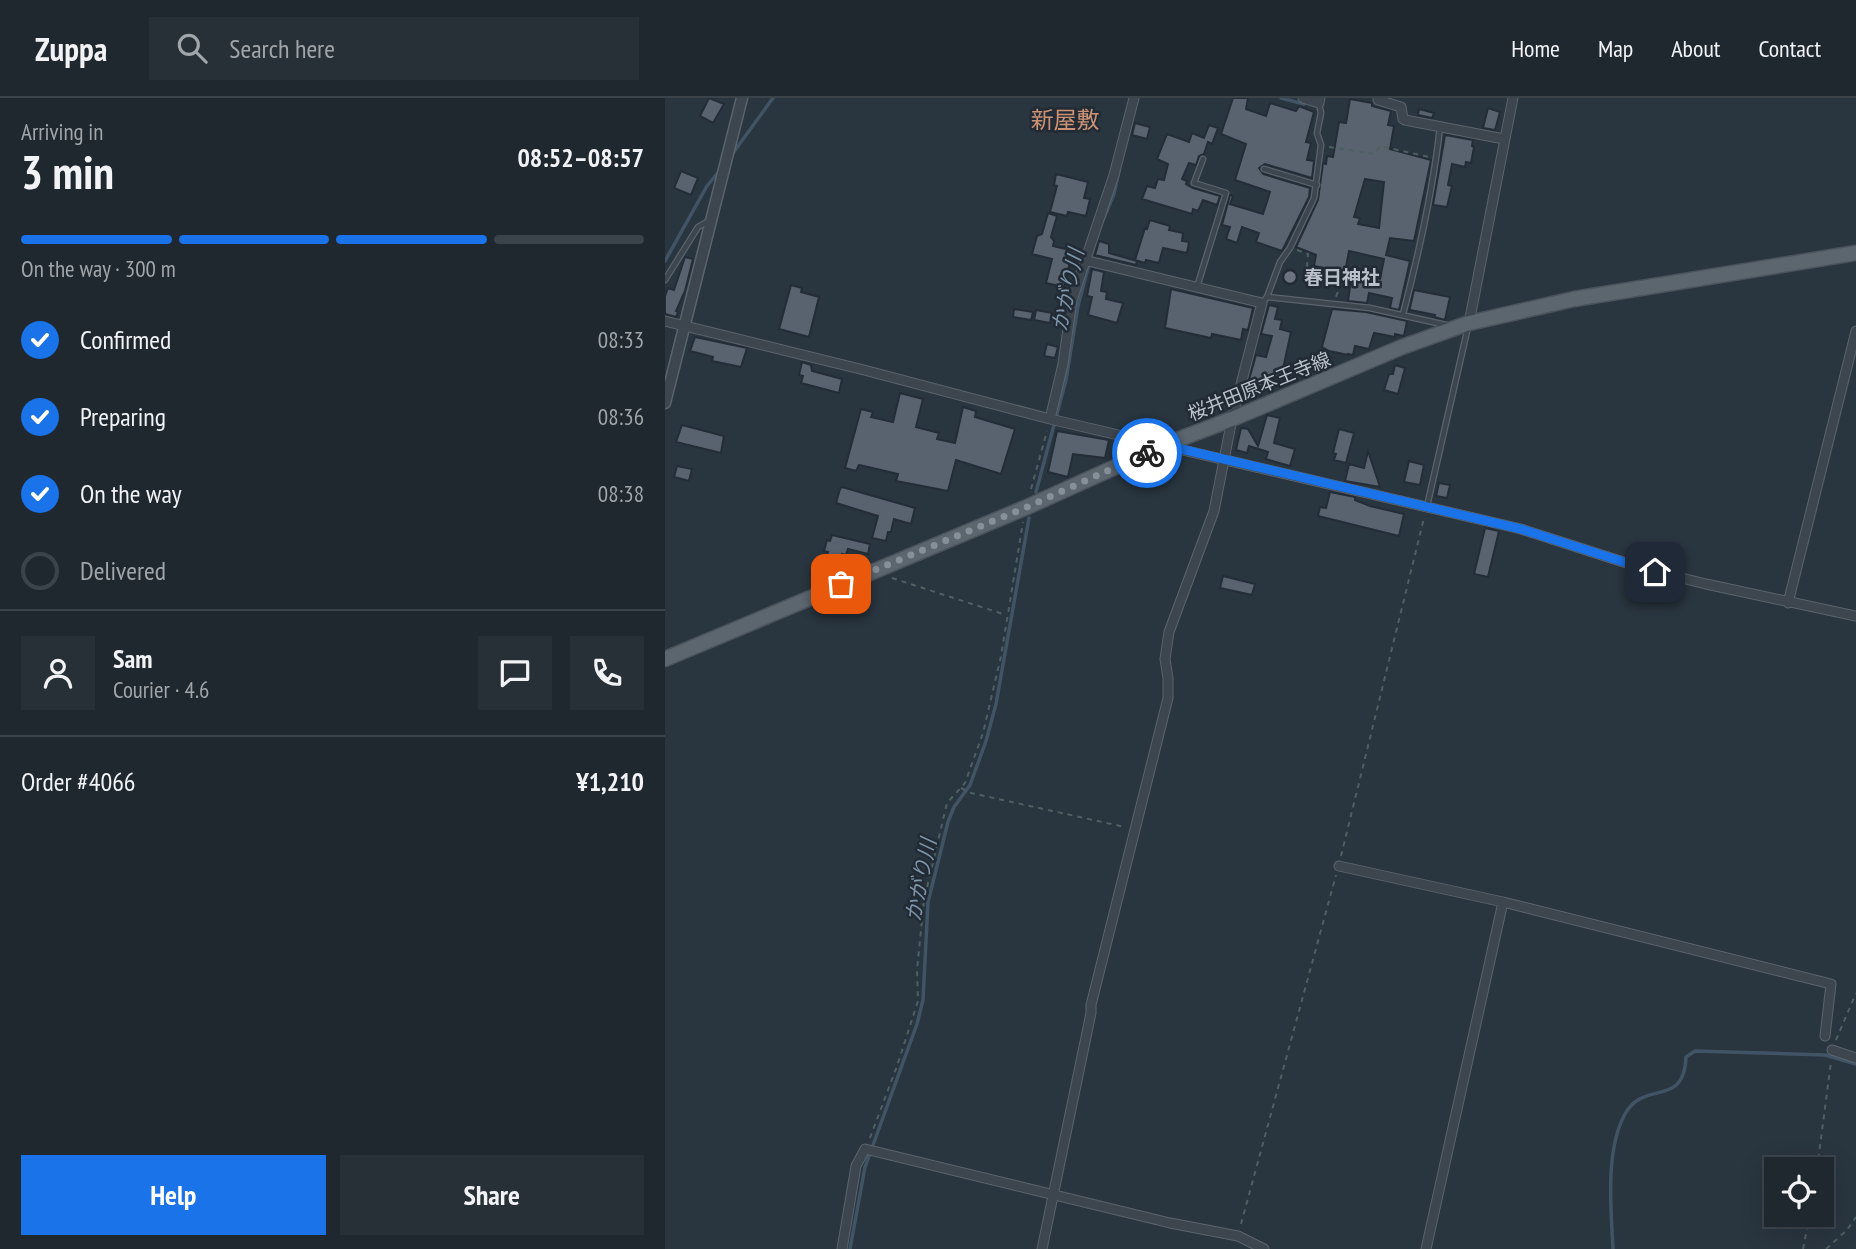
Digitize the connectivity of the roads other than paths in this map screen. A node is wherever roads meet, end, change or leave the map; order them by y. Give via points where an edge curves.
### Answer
1 (742, 98) edge
2 (1134, 98) edge
3 (1303, 98) edge
4 (1513, 98) edge
5 (1374, 99) edge
6 (1319, 100) edge
7 (1440, 127) junction
8 (1504, 139) junction
9 (1203, 159) dead end
10 (1263, 169) dead end
11 (1317, 185) junction
12 (711, 220) junction
13 (1856, 253) edge
14 (1084, 260) junction
15 (665, 280) edge
16 (1197, 288) junction
17 (1265, 300) junction
18 (1403, 314) junction
19 (665, 321) edge
20 (1462, 325) junction
21 (684, 326) junction
22 (1856, 331) edge
23 (665, 403) edge
24 (1050, 419) junction
25 (1232, 419) junction
26 (1164, 445) junction
27 (1223, 460) junction
28 (1426, 508) junction
29 (1788, 603) junction
30 (1856, 616) edge
31 (665, 659) edge
32 (1339, 866) road end
33 (1503, 902) junction
34 (1825, 1036) dead end
35 (1832, 1050) road end
36 (1856, 1058) edge
37 (1055, 1195) junction
38 (842, 1249) edge
39 (1042, 1249) edge
40 (1263, 1249) edge
41 (1426, 1249) edge

1 - 12 street
2 - 14 street via 1114,175
3 - 6 street
4 - 8 street
5 - 7 street via 1401,107 1405,120
6 - 11 lane
7 - 8 street
7 - 18 lane
8 - 20 street
9 - 16 lane via 1193,183 1226,193
10 - 11 lane
11 - 17 lane
12 - 15 lane via 698,227
12 - 21 street
13 - 20 main road, 桜井田原本王寺線 via 1574,299
14 - 16 street
14 - 24 street
16 - 17 street
17 - 18 lane via 1334,303
17 - 25 street
18 - 20 lane
19 - 21 street
20 - 25 main road, 桜井田原本王寺線
20 - 28 lane
21 - 23 street
21 - 24 street
22 - 29 street
24 - 26 street
25 - 26 main road, 桜井田原本王寺線
25 - 27 street
26 - 27 street
26 - 31 main road, 桜井田原本王寺線
27 - 28 street
27 - 37 street via 1214,511 1169,632 1165,659 1168,698 1091,1005
28 - 29 street via 1521,529 1645,569
29 - 30 street
32 - 33 street
33 - 34 street via 1831,984
33 - 41 street
35 - 36 street
37 - 38 street via 865,1150 856,1166
37 - 39 street
37 - 40 street via 1238,1236

